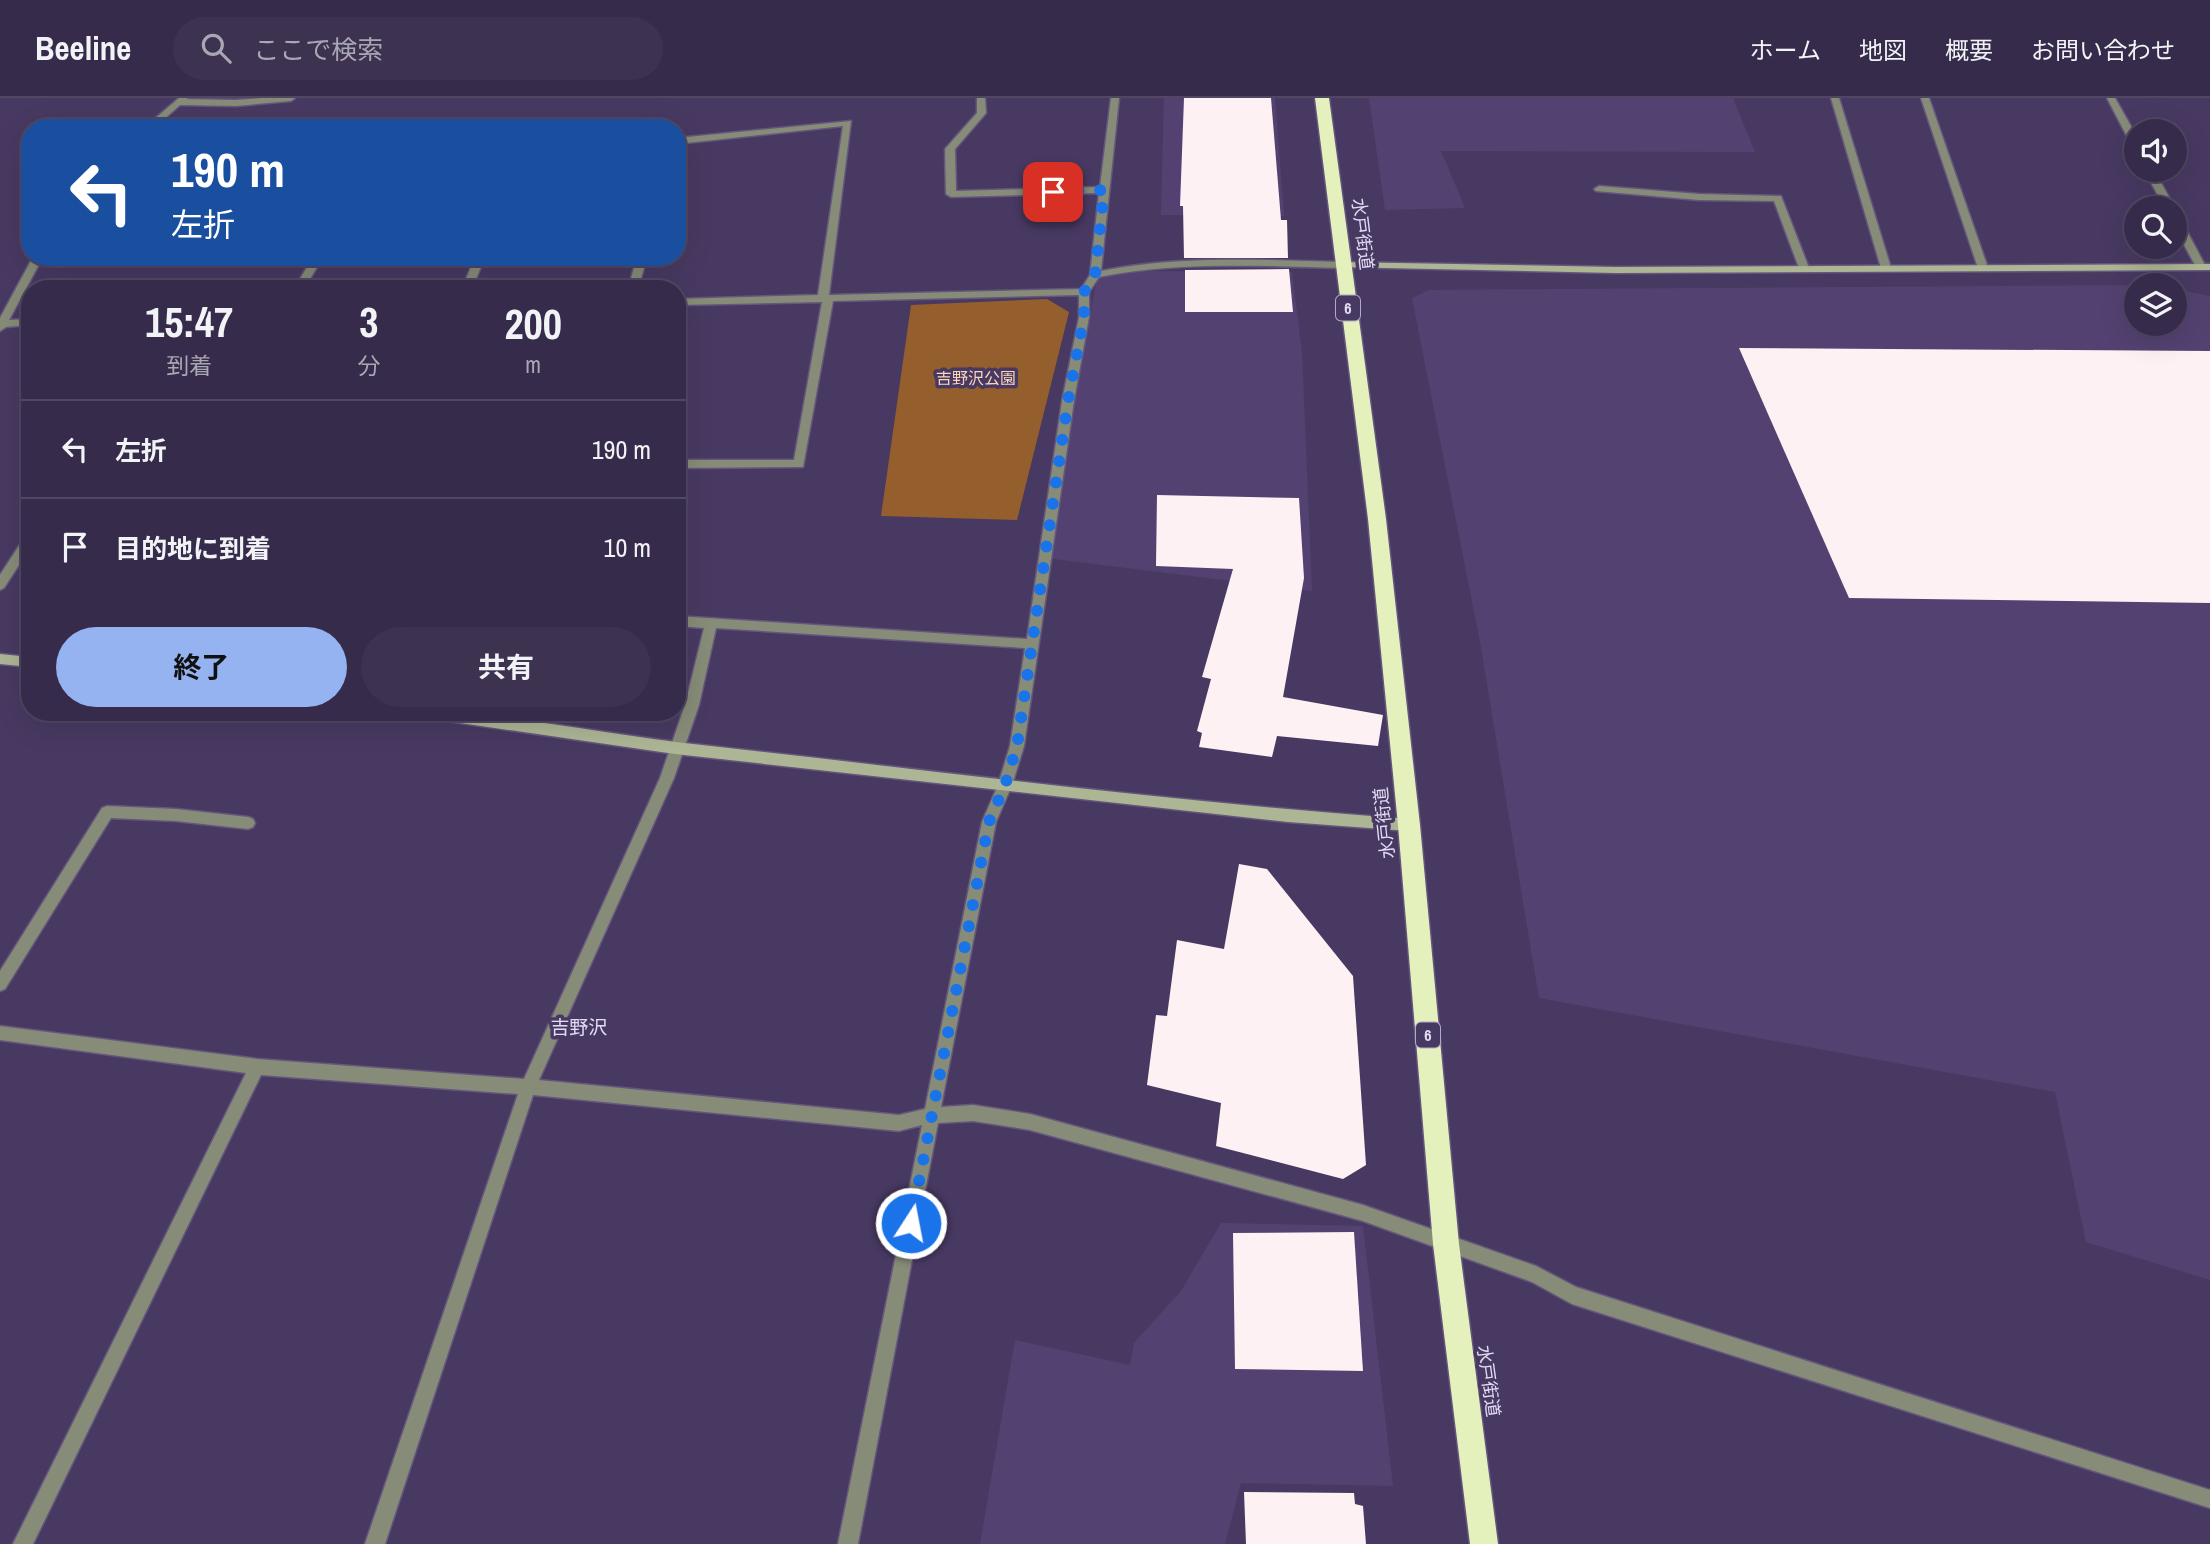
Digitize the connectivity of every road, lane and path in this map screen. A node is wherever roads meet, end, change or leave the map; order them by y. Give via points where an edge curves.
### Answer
1 (291, 98) edge
2 (981, 98) edge
3 (1115, 98) edge
4 (1322, 98) edge
5 (1835, 98) edge
6 (1925, 98) edge
7 (2111, 98) edge
8 (182, 100) edge
9 (159, 119) edge
10 (2124, 122) edge
11 (686, 140) edge
12 (1104, 190) junction
13 (1599, 190) dead end
14 (2187, 237) edge
15 (1342, 265) junction
16 (2206, 267) edge
17 (1804, 268) junction
18 (1886, 268) junction
19 (1983, 268) junction
20 (1095, 275) junction
21 (21, 290) edge
22 (1084, 292) junction
23 (825, 299) junction
24 (686, 304) edge
25 (21, 324) edge
26 (2, 326) edge
27 (686, 464) edge
28 (21, 552) edge
29 (0, 585) edge
30 (686, 622) edge
31 (711, 624) junction
32 (1033, 644) junction
33 (0, 659) edge
34 (21, 661) edge
35 (686, 720) edge
36 (483, 721) edge
37 (686, 721) edge
38 (675, 748) junction
39 (1005, 785) junction
40 (248, 823) dead end
41 (1409, 825) junction
42 (0, 984) edge
43 (2, 1037) edge
44 (257, 1067) junction
45 (528, 1087) junction
46 (932, 1115) junction
47 (1446, 1244) junction
48 (2210, 1499) edge
49 (23, 1544) edge
50 (375, 1544) edge
51 (848, 1544) edge
52 (1484, 1544) edge

1 - 8 street via 236,103
2 - 12 street via 982,113 950,149 951,194
3 - 12 street
4 - 15 highway, 水戸街道 / 6
5 - 18 street
6 - 19 street
7 - 10 street
8 - 9 street
11 - 23 street via 848,123
12 - 20 street
13 - 17 street via 1778,198
14 - 16 street
15 - 17 street
15 - 20 street via 1159,264
15 - 41 highway, 水戸街道 / 6 via 1377,519
16 - 19 street
17 - 18 street
18 - 19 street
20 - 22 street
21 - 26 street
22 - 23 street
22 - 32 street via 1084,317
23 - 24 street
23 - 27 street via 799,464
25 - 26 street
28 - 29 street
30 - 31 street
31 - 32 street
31 - 35 street
32 - 39 street via 1017,746
33 - 34 street
36 - 38 street
37 - 38 street
38 - 39 street
38 - 45 street via 667,778
39 - 41 street
39 - 46 street via 989,822
40 - 42 street via 107,812
41 - 47 highway, 水戸街道 / 6
43 - 44 street
44 - 45 street
44 - 49 street
45 - 46 street via 899,1123
45 - 50 street
46 - 47 street via 972,1113 1030,1122 1363,1213
46 - 51 street
47 - 48 street via 1536,1275 1572,1295
47 - 52 highway, 水戸街道 / 6

